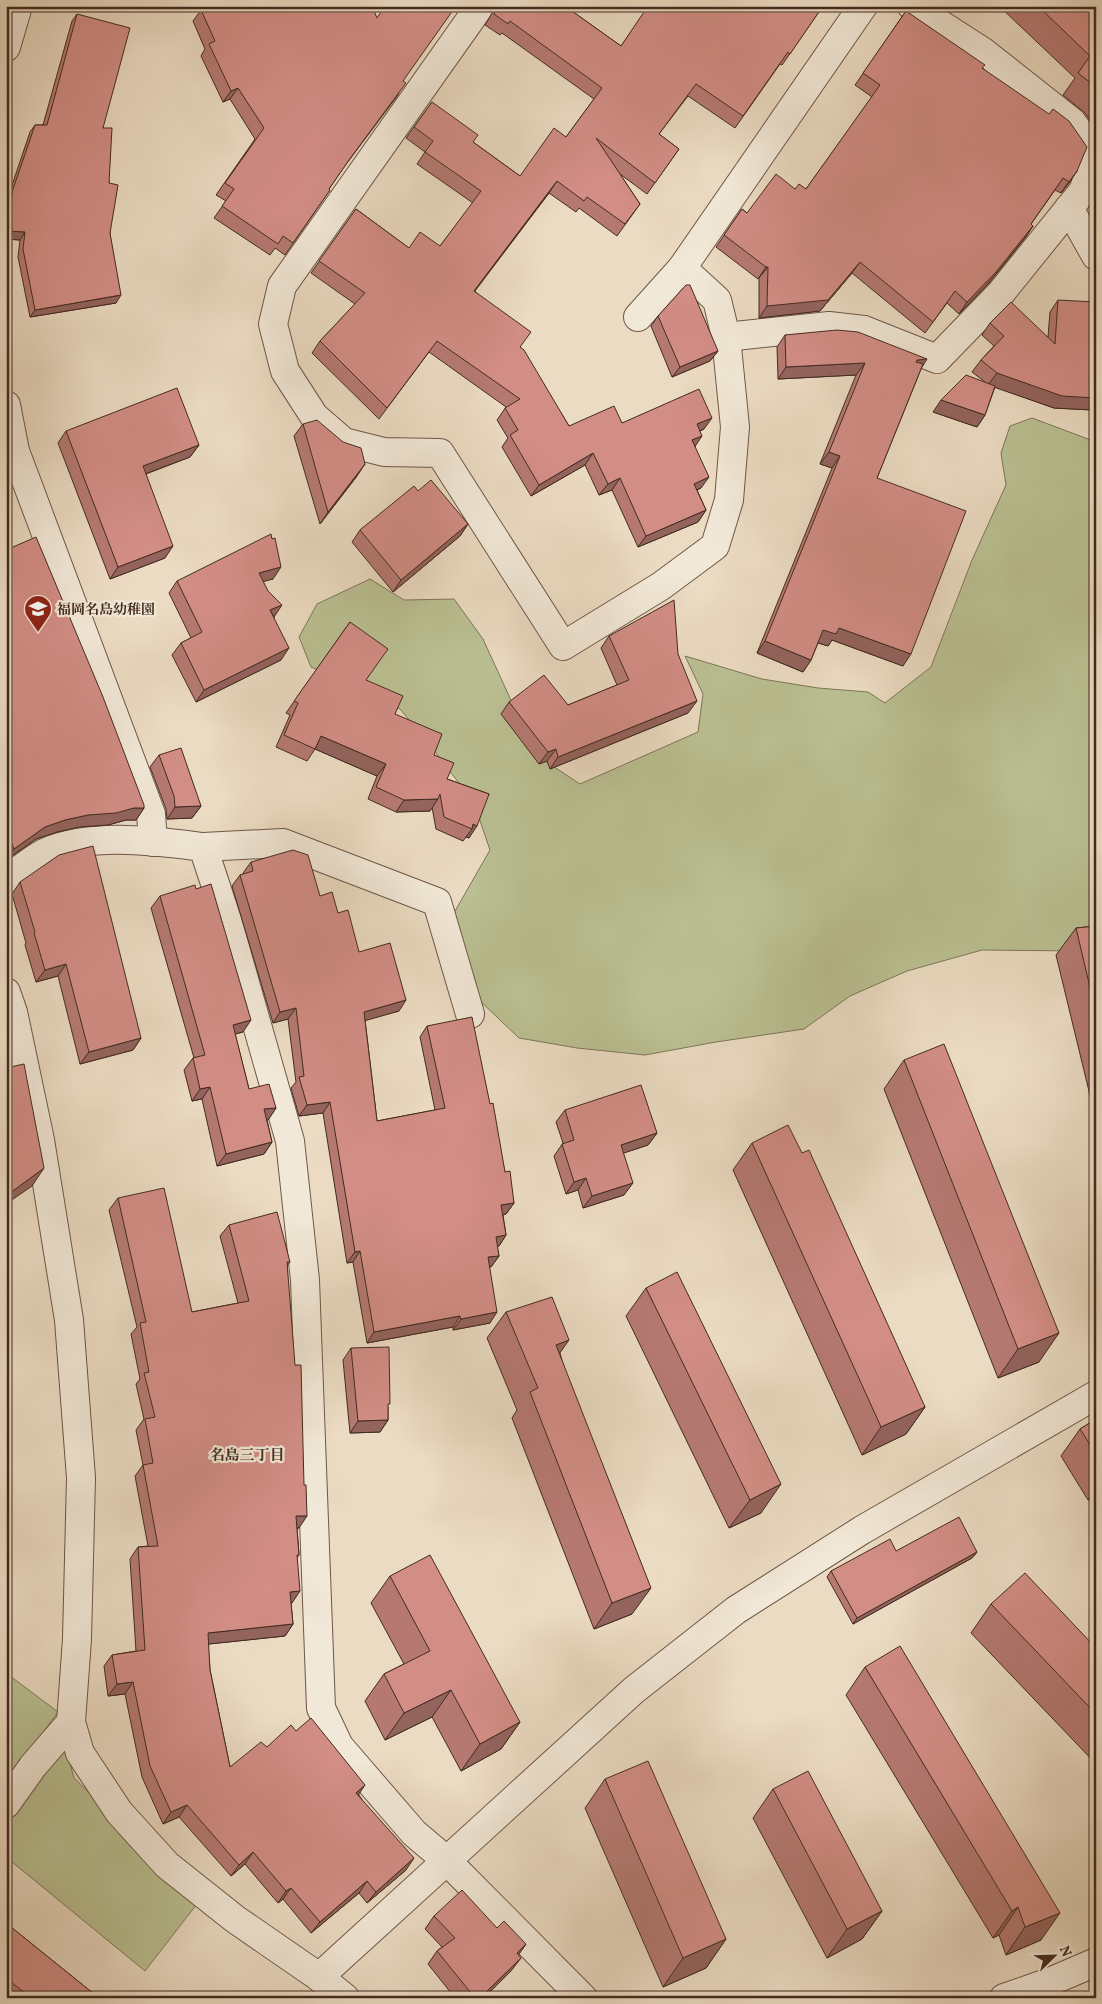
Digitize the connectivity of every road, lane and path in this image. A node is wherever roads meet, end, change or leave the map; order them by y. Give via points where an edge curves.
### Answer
1 (18, 6) edge
2 (480, 6) edge
3 (863, 6) edge
4 (912, 6) edge
5 (6, 47) edge
6 (1069, 208) junction
7 (1096, 256) edge
8 (682, 268) junction
9 (638, 317) dead end
10 (726, 338) junction
11 (6, 405) edge
12 (152, 842) junction
13 (203, 847) junction
14 (6, 880) edge
15 (6, 992) edge
16 (470, 1014) dead end
17 (1096, 1394) edge
18 (71, 1722) junction
19 (6, 1804) edge
20 (447, 1861) junction
21 (1096, 1962) edge
22 (319, 1977) junction
23 (345, 1998) edge
24 (583, 1998) edge
25 (1004, 1998) edge

1 - 5 street
2 - 10 street via 282,286 274,324 285,371 314,416 344,442 384,452 440,453 563,646 661,586 714,546 729,500 735,427
3 - 8 street
4 - 6 street via 982,51 1072,122 1096,156 1083,191
6 - 7 street
6 - 10 street via 1000,294 937,359 864,330 829,326
8 - 9 street
8 - 10 street via 717,300
11 - 12 street via 15,451 151,814
12 - 13 street
12 - 14 street via 90,840 44,854
13 - 16 street via 283,843 437,902
13 - 20 street via 290,1141 305,1280 321,1708 339,1746 414,1833
15 - 18 street via 40,1140 69,1320 81,1478 77,1639
17 - 20 street via 862,1530 736,1610 634,1690
18 - 19 street
18 - 22 street via 80,1753 118,1812 167,1865 235,1919
20 - 22 street
20 - 24 street
21 - 25 street
22 - 23 street

